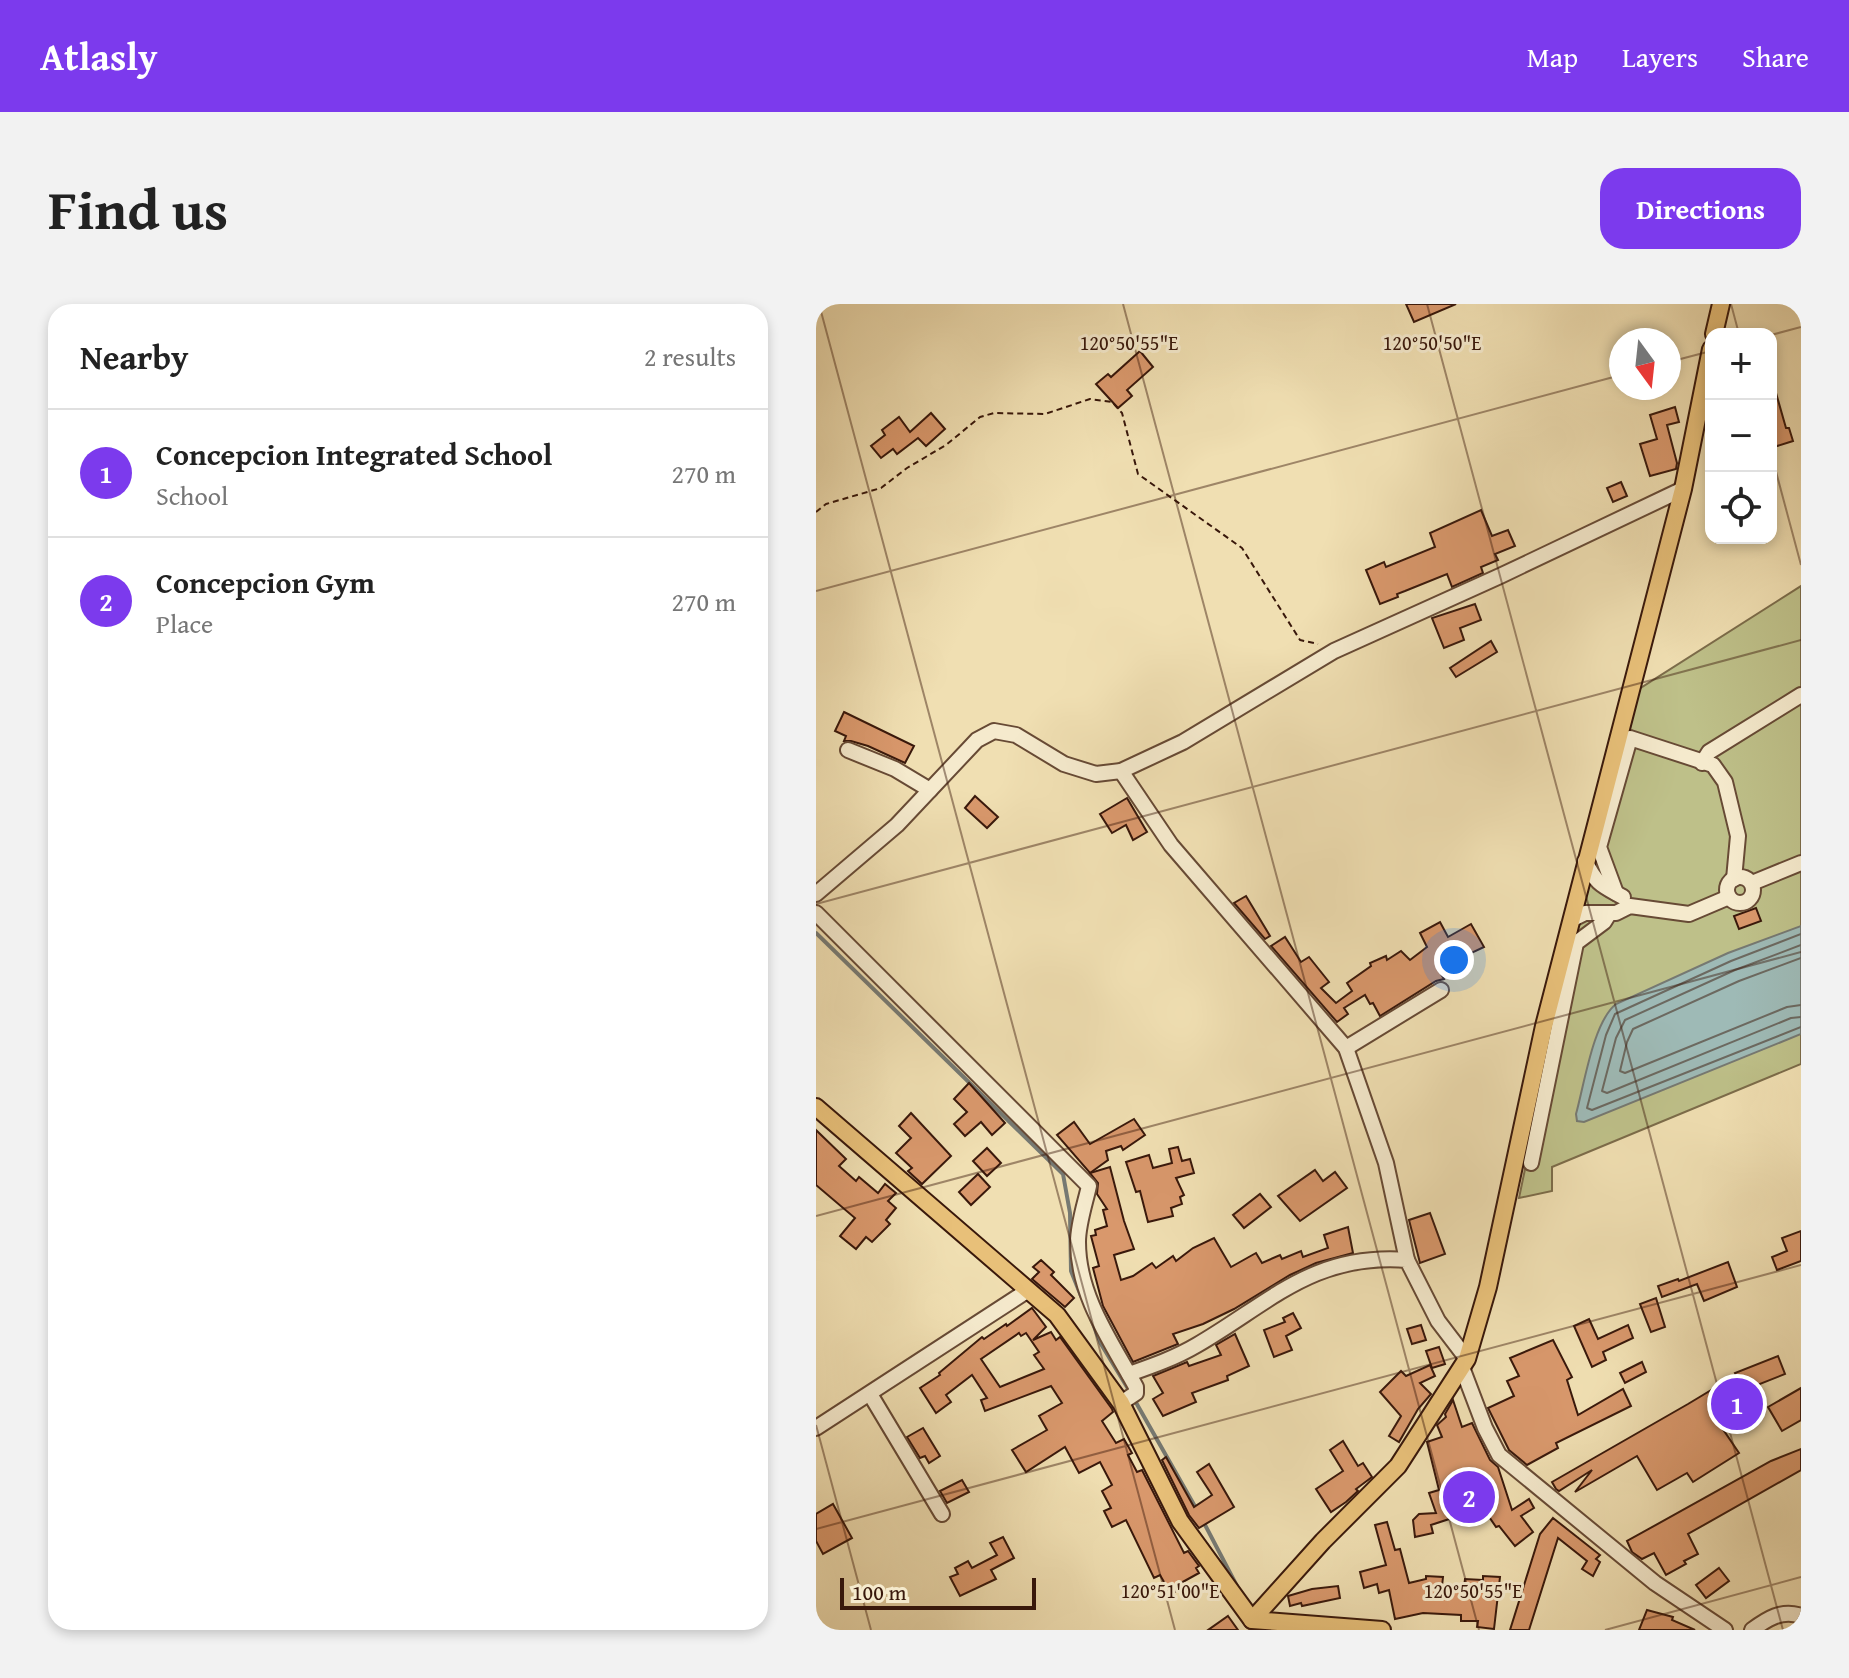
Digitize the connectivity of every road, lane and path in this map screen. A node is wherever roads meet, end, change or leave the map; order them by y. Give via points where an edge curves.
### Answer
1 (1721, 304) edge
2 (1715, 328) edge
3 (1705, 379) edge
4 (1683, 489) junction
5 (816, 512) edge
6 (1334, 651) junction
7 (1801, 695) edge
8 (848, 750) dead end
9 (1702, 763) junction
10 (1121, 771) junction
11 (930, 790) junction
12 (1585, 861) junction
13 (1801, 863) edge
14 (1734, 879) junction
15 (1752, 883) junction
16 (1616, 893) junction
17 (816, 894) edge
18 (1729, 897) junction
19 (1630, 906) junction
20 (816, 913) edge
21 (1609, 914) junction
22 (1571, 920) junction
23 (1441, 990) dead end
24 (1346, 1048) junction
25 (816, 1107) edge
26 (1531, 1163) dead end
27 (1407, 1260) junction
28 (1027, 1291) junction
29 (1465, 1364) junction
30 (1129, 1374) junction
31 (870, 1394) junction
32 (1121, 1403) junction
33 (816, 1428) edge
34 (942, 1514) dead end
35 (1801, 1616) edge
36 (1249, 1626) edge
37 (1382, 1630) edge
38 (1725, 1630) edge
39 (1752, 1630) edge

1 - 2 main road
3 - 4 main road
4 - 6 street
4 - 12 main road
5 - 6 path via 826,504 881,488 980,417 1045,414 1090,399 1112,402 1122,413 1138,474 1242,548 1300,640
6 - 10 street via 1183,742
7 - 9 street via 1709,752
8 - 11 street
9 - 14 street via 1713,765 1725,782 1734,810
9 - 16 street via 1630,738 1599,847
10 - 11 street via 1096,774 1064,764 1016,735 994,731 977,740
10 - 24 street via 1171,845
11 - 17 street
12 - 16 street via 1594,880
12 - 22 main road
13 - 15 street
14 - 15 street
14 - 18 street
15 - 18 street via 1747,901
16 - 19 street
18 - 19 street via 1682,915
19 - 21 street
20 - 30 street via 1089,1186 1078,1239 1081,1274 1098,1319
21 - 22 street via 1585,913
21 - 26 street via 1576,943
22 - 29 main road via 1488,1287
23 - 24 street
24 - 27 street via 1386,1163
25 - 28 main road
27 - 29 street
27 - 30 street via 1359,1260 1321,1271 1281,1290 1197,1345
28 - 31 street
28 - 32 main road via 1057,1315
29 - 36 main road via 1398,1466
29 - 38 street via 1499,1455 1655,1583
30 - 32 street via 1136,1393
31 - 33 street
31 - 34 street
32 - 36 main road via 1180,1521
35 - 39 street via 1780,1613
36 - 37 main road

